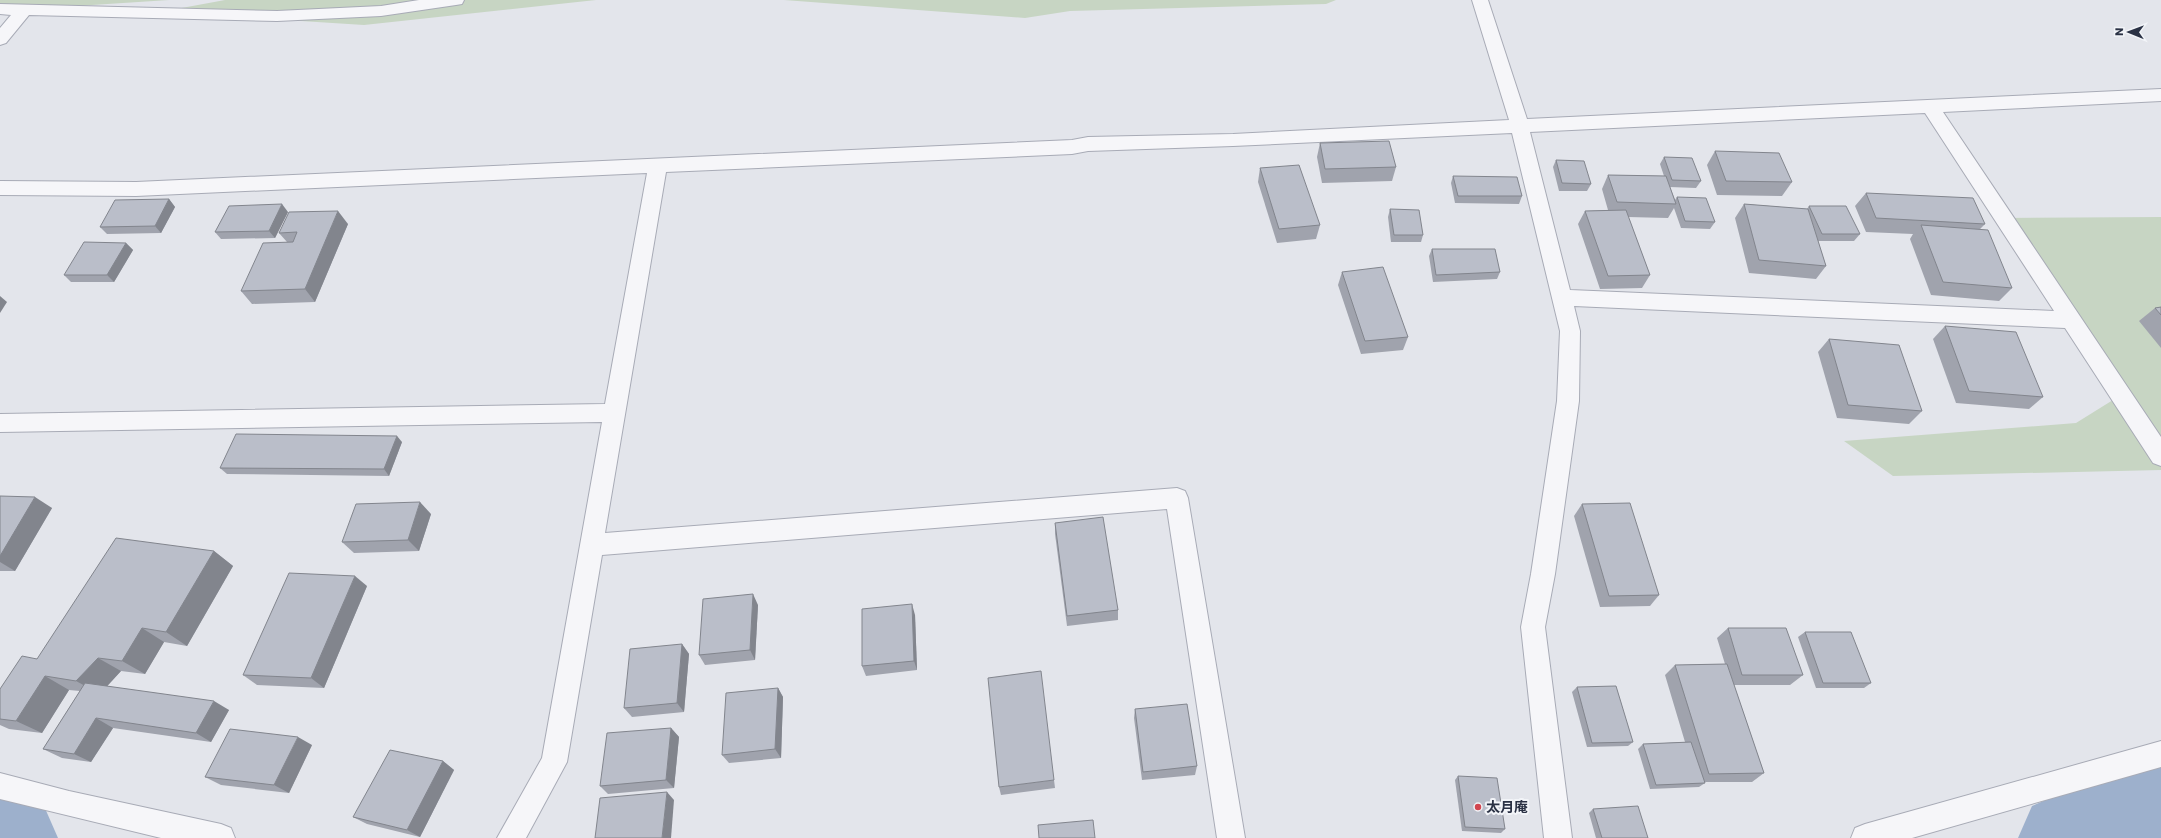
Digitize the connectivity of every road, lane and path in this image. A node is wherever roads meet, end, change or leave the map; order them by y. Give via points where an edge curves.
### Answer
1 (456, 0) edge
2 (1480, 0) edge
3 (0, 8) edge
4 (25, 9) junction
5 (0, 39) edge
6 (2161, 95) edge
7 (1930, 106) junction
8 (1520, 127) junction
9 (657, 167) junction
10 (0, 188) edge
11 (1563, 298) junction
12 (2071, 320) junction
13 (614, 413) junction
14 (0, 423) edge
15 (2161, 456) edge
16 (592, 545) junction
17 (2161, 754) edge
18 (0, 786) edge
19 (221, 838) edge
20 (511, 838) edge
21 (1231, 838) edge
22 (1558, 838) edge
23 (1865, 838) edge

1 - 4 street via 381,11 277,16
2 - 8 street
3 - 4 street
4 - 5 street
6 - 7 street
7 - 8 street
7 - 12 street
8 - 9 street via 1088,144 1072,147
8 - 11 street
9 - 10 street via 136,189
9 - 13 street
11 - 12 street
11 - 22 street via 1570,330 1568,401 1543,574 1532,627
12 - 15 street
13 - 14 street
13 - 16 street
16 - 20 street via 554,762
16 - 21 street via 1177,498
17 - 23 street
18 - 19 street

